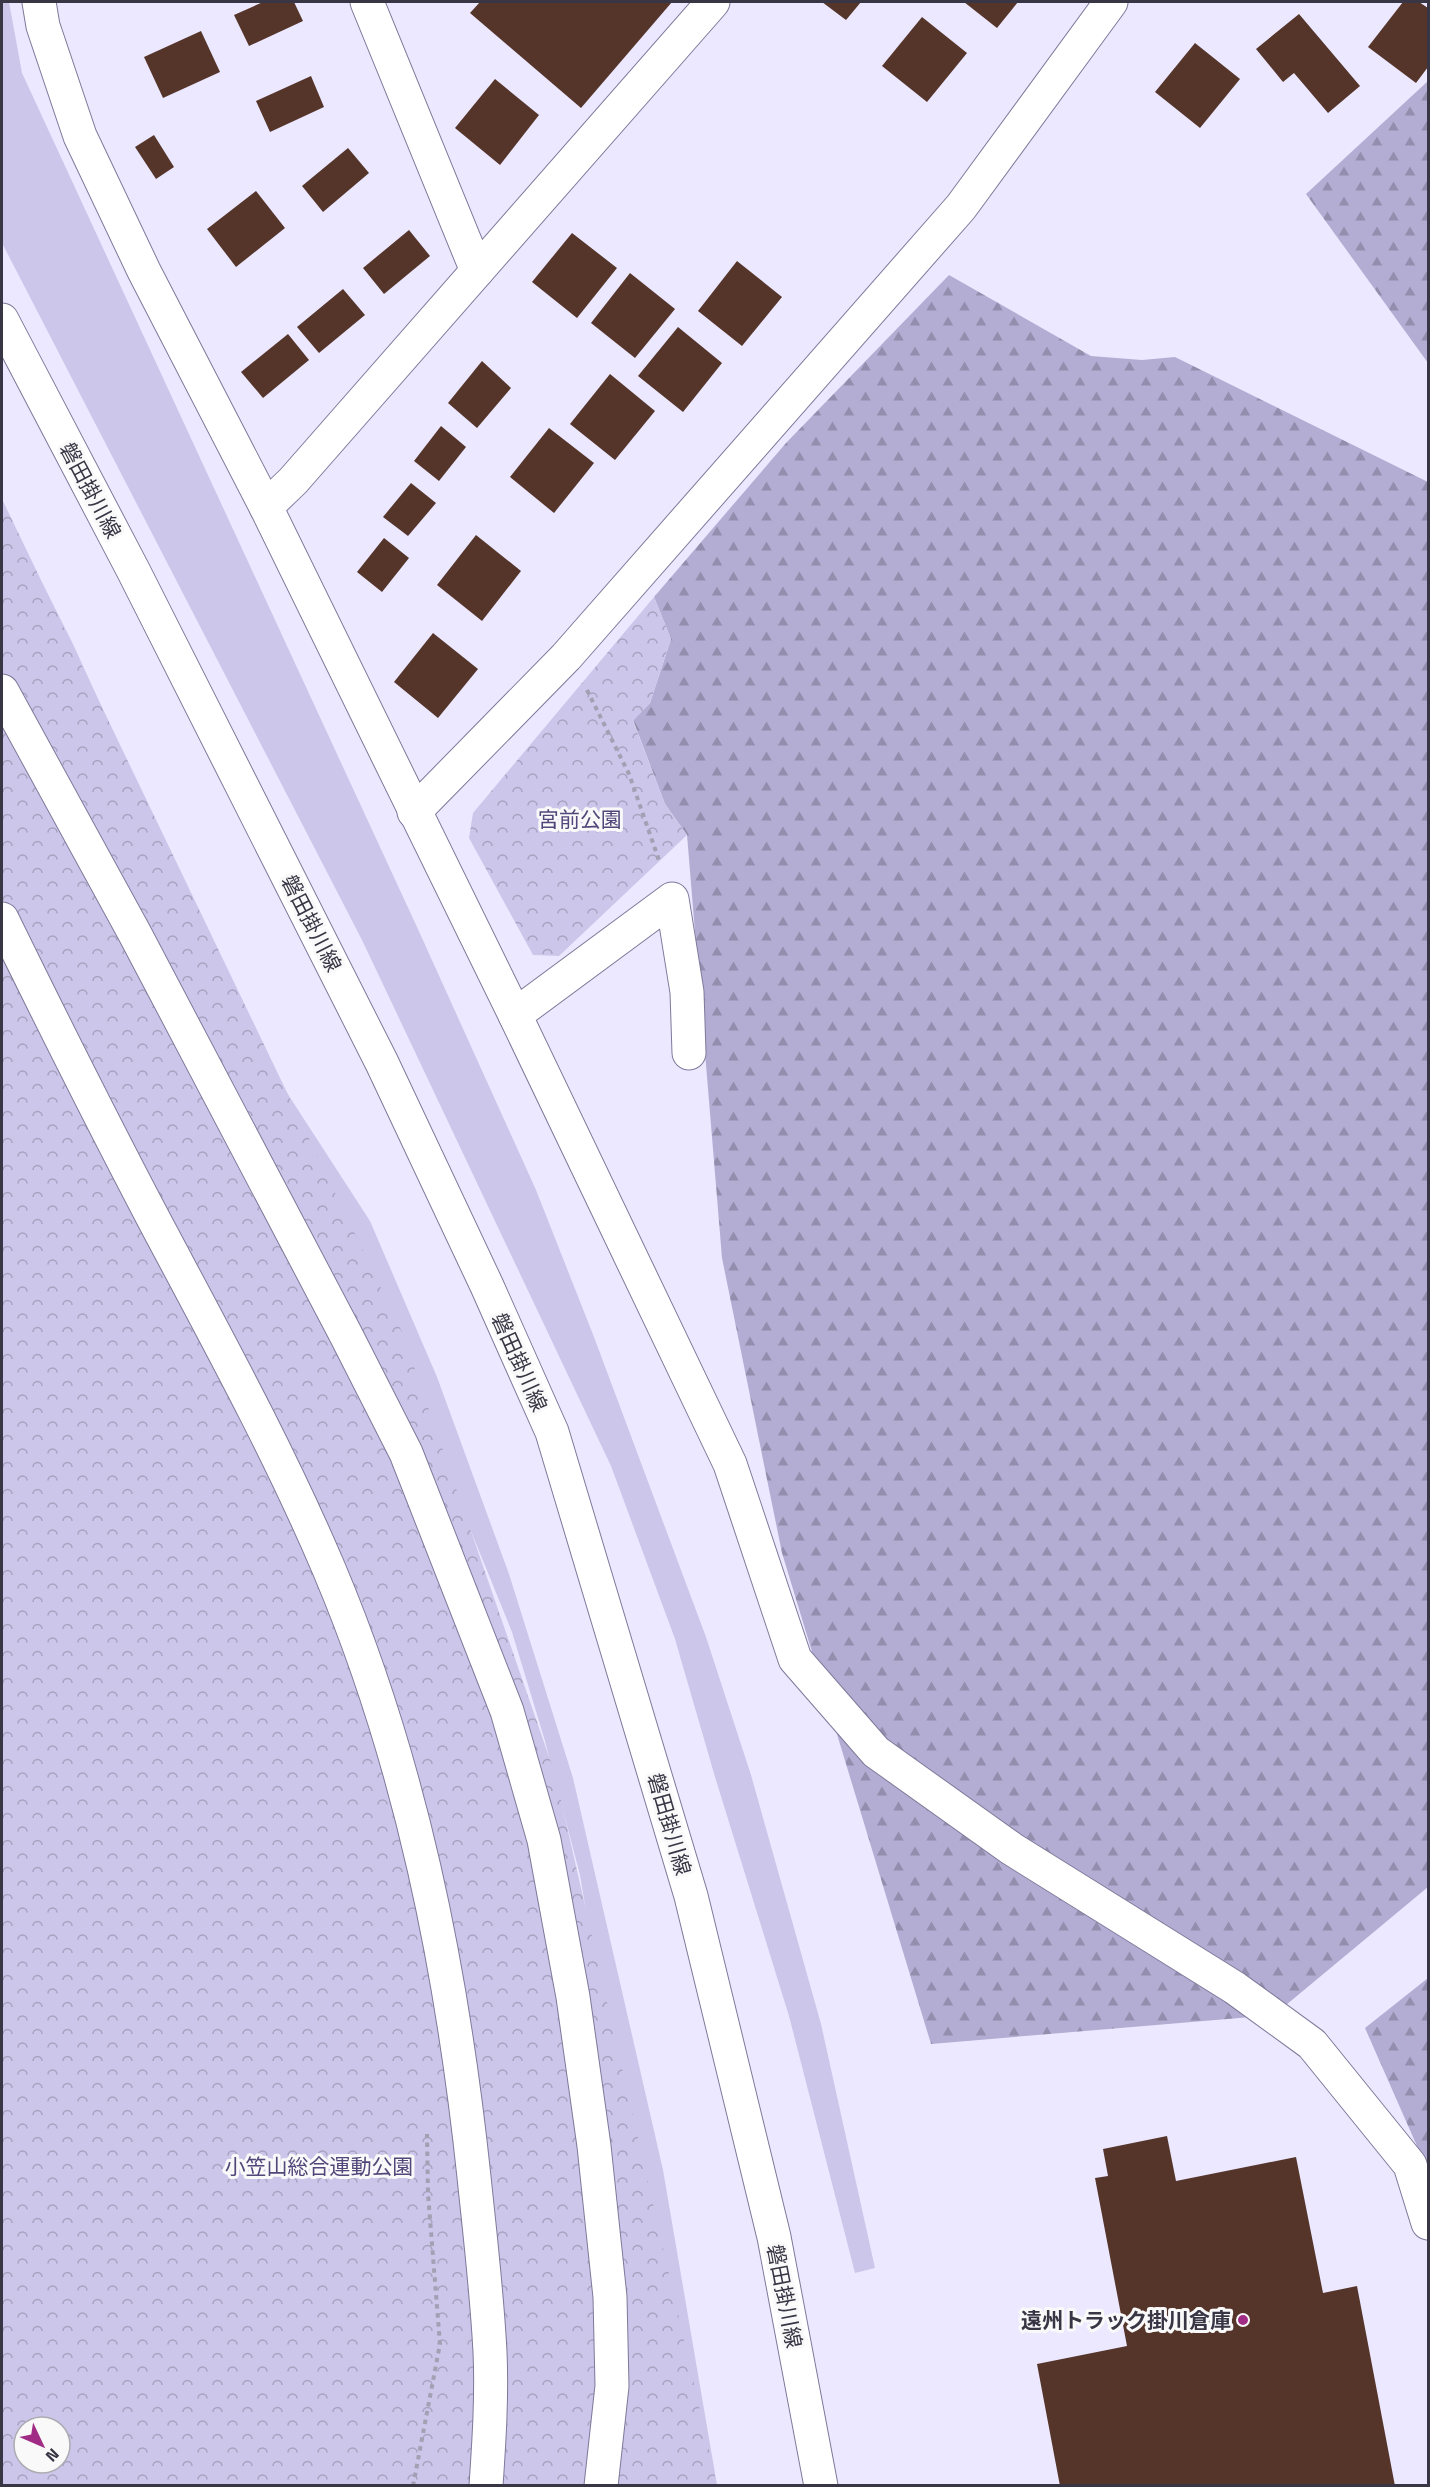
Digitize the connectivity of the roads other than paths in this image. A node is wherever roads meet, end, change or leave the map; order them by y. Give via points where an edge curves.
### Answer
1 (39, 2) edge
2 (367, 2) edge
3 (713, 2) edge
4 (1111, 2) edge
5 (477, 271) junction
6 (2, 320) edge
7 (266, 507) junction
8 (2, 691) edge
9 (414, 812) junction
10 (2, 919) edge
11 (515, 1015) junction
12 (689, 1053) dead end
13 (1428, 2223) edge
14 (486, 2486) edge
15 (601, 2486) edge
16 (821, 2486) edge

1 - 7 street via 43,26 80,136 144,271
2 - 5 street
3 - 5 street
4 - 9 street via 961,207 566,657
5 - 7 street
6 - 16 street, 磐田掛川線 via 382,1063 552,1432 691,1896 774,2237
7 - 9 street
8 - 15 street via 135,934 406,1454 507,1711 544,1840 573,1997 594,2146 610,2297 612,2386
9 - 11 street
10 - 14 street via 290,1485 357,1639 396,1755 435,1912 467,2114 490,2354
11 - 12 street via 672,899 687,992
11 - 13 street via 730,1464 795,1659 876,1752 1012,1849 1235,1988 1312,2044 1410,2165

